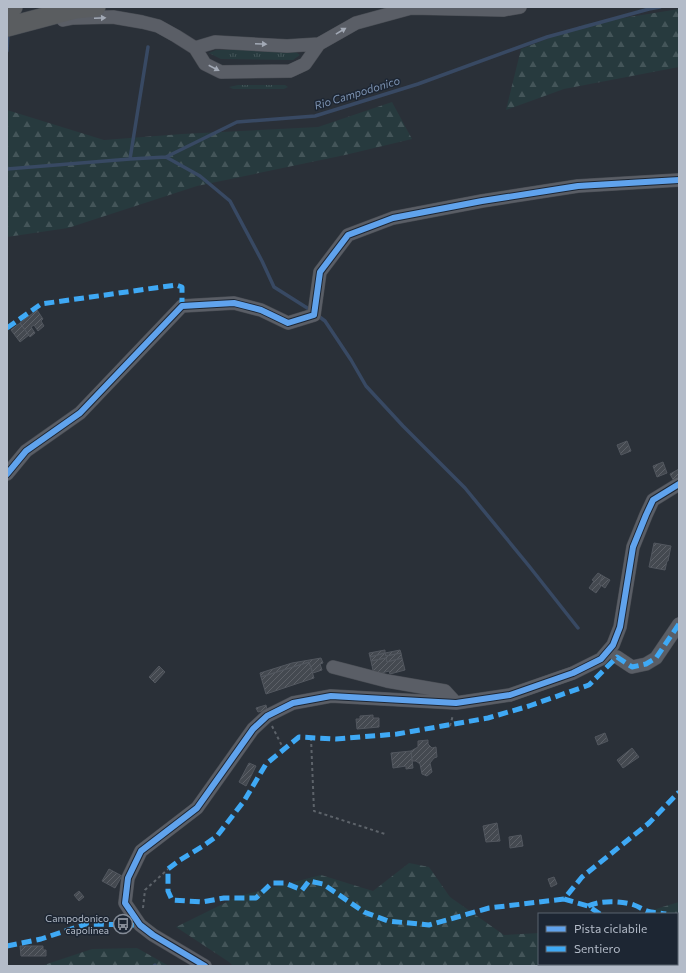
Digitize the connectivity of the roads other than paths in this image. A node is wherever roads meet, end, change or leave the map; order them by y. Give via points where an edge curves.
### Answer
1 (13, 7) edge
2 (96, 7) edge
3 (520, 7) edge
4 (7, 8) edge
5 (7, 26) edge
6 (7, 33) edge
7 (319, 44) junction
8 (195, 48) junction
9 (679, 180) edge
10 (7, 474) edge
11 (679, 484) edge
12 (679, 624) edge
13 (617, 657) dead end
14 (333, 667) dead end
15 (456, 704) junction
16 (206, 966) edge

1 - 4 highway
2 - 5 highway via 75,9
7 -> 3 street via 356,23 411,8 503,10
6 -> 8 street via 73,18 113,17 158,26
8 -> 7 street via 215,42 286,46
8 -> 7 street via 205,64 221,72 290,71 305,64
9 - 10 street via 578,186 393,218 348,235 320,272 314,315 288,323 261,310 234,303 182,306 80,413 26,451
11 - 15 street via 653,500 646,514 633,547 620,627 613,645 601,659 573,673 510,695
12 - 13 street via 656,658 646,664 632,667
14 - 15 street via 387,681 445,691
15 - 16 street via 331,696 293,703 267,716 253,729 196,808 140,851 128,878 125,903 140,926

